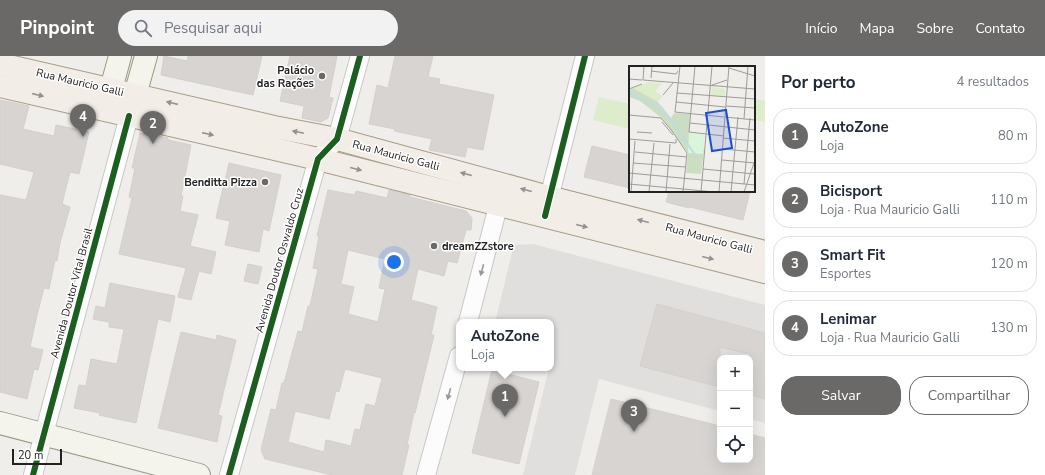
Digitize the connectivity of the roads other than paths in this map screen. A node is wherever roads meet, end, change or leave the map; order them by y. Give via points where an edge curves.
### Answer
1 (120, 56) edge
2 (146, 56) edge
3 (360, 56) edge
4 (585, 56) edge
5 (0, 64) edge
6 (0, 86) edge
7 (111, 89) junction
8 (135, 95) junction
9 (129, 116) junction
10 (337, 139) junction
11 (318, 159) junction
12 (501, 195) junction
13 (547, 206) junction
14 (764, 254) edge
15 (469, 319) edge
16 (456, 367) edge
17 (0, 423) edge
18 (43, 434) junction
19 (32, 475) edge
20 (199, 475) edge
21 (230, 475) edge
22 (426, 475) edge

1 - 7 street
2 - 8 street
3 - 10 street, Avenida Doutor Oswaldo Cruz
4 - 13 street
5 - 7 main road, Rua Mauricio Galli
6 -> 9 main road, Rua Mauricio Galli
7 - 8 main road, Rua Mauricio Galli
10 -> 8 main road, Rua Mauricio Galli
9 -> 11 main road, Rua Mauricio Galli
9 - 18 street, Avenida Doutor Vital Brasil
10 - 11 street, Avenida Doutor Oswaldo Cruz
12 -> 10 main road, Rua Mauricio Galli
11 -> 12 main road, Rua Mauricio Galli
11 - 21 street, Avenida Doutor Oswaldo Cruz
12 - 13 main road, Rua Mauricio Galli
12 -> 15 street
13 - 14 main road, Rua Mauricio Galli
16 -> 22 street
17 - 18 street
18 - 19 street, Avenida Doutor Vital Brasil
18 - 20 street

